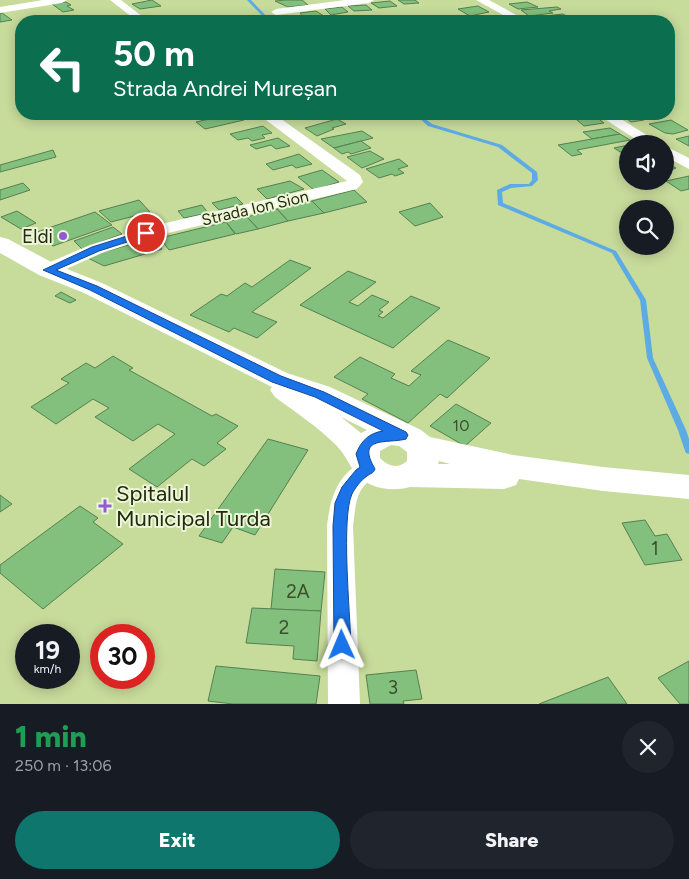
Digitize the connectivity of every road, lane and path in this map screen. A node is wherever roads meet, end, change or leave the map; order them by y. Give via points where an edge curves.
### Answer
1 (62, 0) edge
2 (115, 0) edge
3 (369, 0) edge
4 (481, 0) edge
5 (0, 10) edge
6 (276, 12) dead end
7 (135, 15) edge
8 (510, 15) edge
9 (273, 120) edge
10 (614, 120) edge
11 (639, 135) edge
12 (674, 155) edge
13 (689, 164) edge
14 (0, 244) edge
15 (0, 261) edge
16 (52, 272) junction
17 (277, 379) junction
18 (411, 452) junction
19 (365, 461) junction
20 (689, 487) edge
21 (344, 704) edge

1 - 5 street
2 - 7 street
3 - 6 street
4 - 8 street
9 - 16 street, Strada Ion Sion via 354,178 355,182 351,186 146,233 96,249
10 - 11 street
12 - 13 street
14 - 16 main road
15 - 16 main road
16 - 17 main road via 93,288
17 - 18 main road via 320,394
17 - 19 main road via 287,393 348,437
18 - 19 main road via 389,478 378,475
18 - 19 main road via 381,436 365,446
18 - 20 main road via 603,479
19 - 21 street via 342,503 340,526

